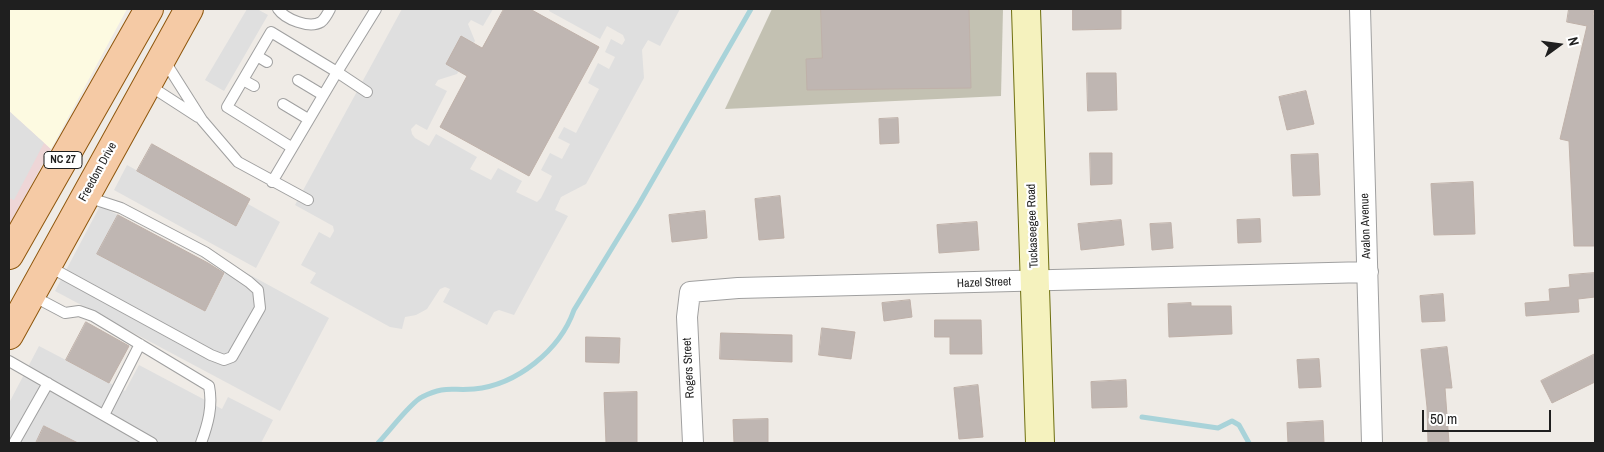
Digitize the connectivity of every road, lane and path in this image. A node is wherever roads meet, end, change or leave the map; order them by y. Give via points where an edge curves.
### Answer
1 (149, 9) edge
2 (189, 9) edge
3 (278, 9) edge
4 (330, 9) edge
5 (376, 9) edge
6 (1026, 9) edge
7 (1360, 9) edge
8 (257, 56) junction
9 (162, 57) junction
10 (267, 62) dead end
11 (117, 65) junction
12 (337, 72) junction
13 (243, 80) junction
14 (298, 80) dead end
15 (147, 84) junction
16 (254, 86) dead end
17 (367, 92) dead end
18 (323, 95) junction
19 (283, 104) dead end
20 (308, 119) junction
21 (202, 120) junction
22 (291, 147) junction
23 (272, 182) junction
24 (85, 196) junction
25 (308, 200) dead end
26 (9, 255) edge
27 (47, 266) junction
28 (1368, 272) junction
29 (1035, 282) junction
30 (690, 292) joint
31 (31, 295) junction
32 (9, 335) edge
33 (140, 344) junction
34 (9, 361) edge
35 (48, 383) junction
36 (104, 415) junction
37 (14, 443) edge
38 (152, 443) edge
39 (201, 443) edge
40 (693, 443) edge
41 (1040, 443) edge
42 (1372, 443) edge

1 - 11 main road, NC 27
2 - 9 main road, Freedom Drive / NC 27
3 - 4 lane via 309,26 321,22
5 - 12 lane
6 - 29 main road, Tuckaseegee Road
7 - 28 street, Avalon Avenue
8 - 10 lane
8 - 12 lane via 272,32
8 - 13 lane
9 - 15 main road, Freedom Drive / NC 27
9 - 21 lane
11 - 15 main road
11 - 26 main road, NC 27
12 - 17 lane
12 - 18 lane
13 - 16 lane
13 - 22 lane via 227,107
14 - 18 lane
15 - 21 lane
15 - 24 main road, Freedom Drive / NC 27
18 - 20 lane
19 - 20 lane
20 - 22 lane
21 - 23 lane via 238,162
22 - 23 lane
23 - 25 lane
24 - 27 main road, Freedom Drive / NC 27
24 - 27 lane via 120,208 205,252 258,290 260,308 232,357 224,360 211,356
27 - 31 main road, Freedom Drive / NC 27
28 - 29 street, Hazel Street
28 - 42 street, Avalon Avenue
29 - 30 street, Hazel Street via 738,288
29 - 41 main road, Tuckaseegee Road
30 - 40 street, Rogers Street via 687,317
31 - 32 main road, Freedom Drive / NC 27
31 - 33 lane via 65,313 79,311 93,316
33 - 36 lane
33 - 39 lane via 209,386 208,423
34 - 35 lane
35 - 36 lane
35 - 37 lane
36 - 38 lane

